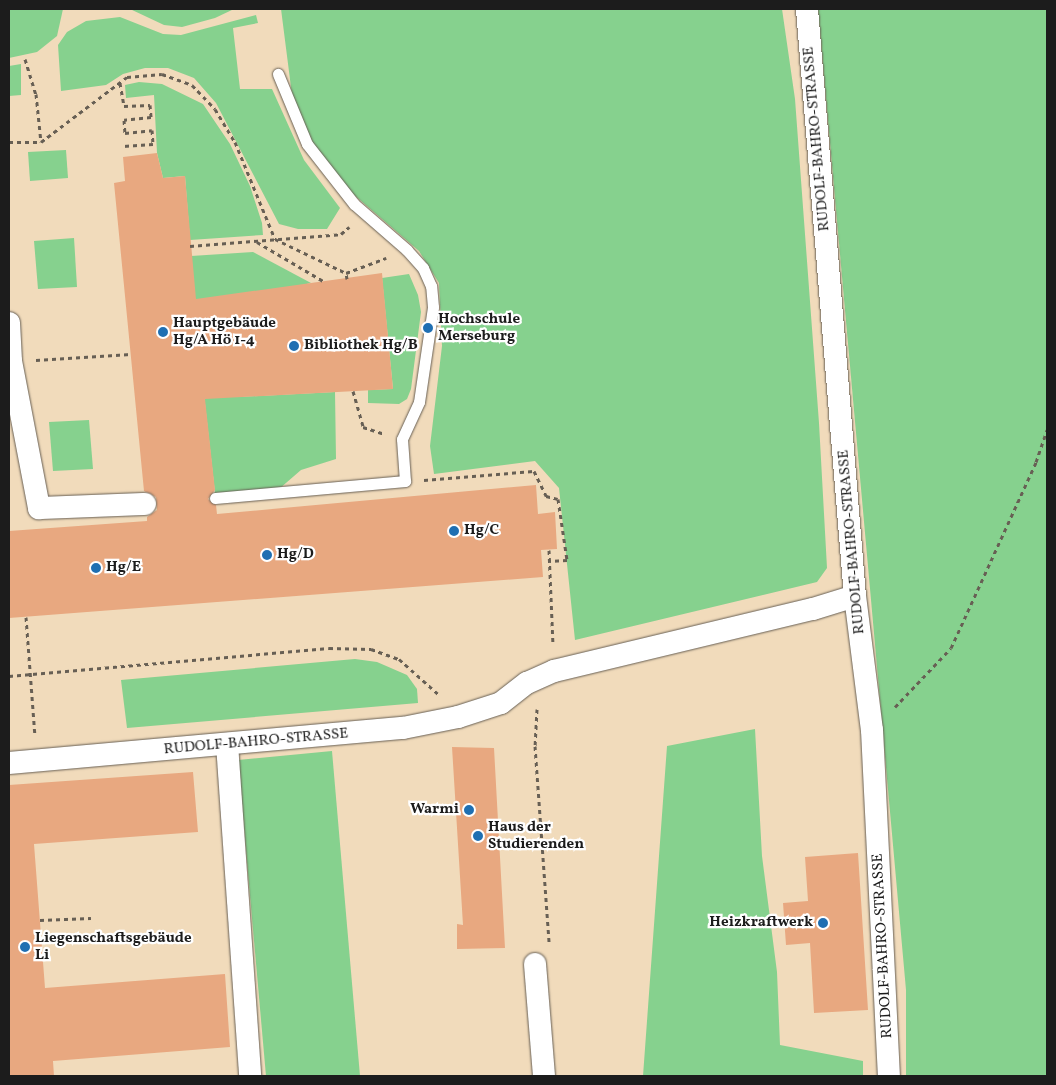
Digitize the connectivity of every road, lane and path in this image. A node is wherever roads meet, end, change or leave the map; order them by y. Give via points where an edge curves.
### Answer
1 (807, 9) edge
2 (25, 59) dead end
3 (278, 74) dead end
4 (120, 82) junction
5 (9, 142) edge
6 (41, 142) junction
7 (123, 146) dead end
8 (364, 213) junction
9 (275, 239) junction
10 (257, 242) junction
11 (190, 246) dead end
12 (408, 250) junction
13 (346, 273) junction
14 (347, 279) dead end
15 (325, 282) dead end
16 (9, 323) edge
17 (131, 354) dead end
18 (10, 362) edge
19 (353, 391) dead end
20 (1047, 430) edge
21 (402, 439) junction
22 (405, 481) junction
23 (216, 498) dead end
24 (145, 504) dead end
25 (549, 550) dead end
26 (549, 561) junction
27 (855, 596) junction
28 (26, 617) dead end
29 (554, 671) junction
30 (30, 674) junction
31 (9, 676) edge
32 (33, 712) dead end
33 (458, 717) junction
34 (872, 730) junction
35 (227, 744) junction
36 (9, 763) edge
37 (91, 918) dead end
38 (40, 920) dead end
39 (542, 958) joint
40 (250, 1076) edge
41 (544, 1076) edge
42 (889, 1076) edge

1 - 27 street, RUDOLF-BAHRO-STRASSE
2 - 6 path via 36,94
3 - 8 lane via 307,144 338,187
4 - 6 path via 97,97 72,122
4 - 7 path via 124,106 150,104 151,117 124,120 126,133 152,130 153,144
4 - 9 path via 127,77 162,74 192,85 215,109 235,142
5 - 6 path
8 - 9 path via 341,234
8 - 12 lane
9 - 10 path
9 - 13 path
10 - 11 path
10 - 15 path
12 - 13 path
12 - 21 lane via 423,268 431,286 433,307 419,402
13 - 14 path
16 - 18 street
17 - 18 path
18 - 24 street via 39,508
19 - 21 path via 363,427
20 - 34 path via 1036,462 950,648
21 - 22 lane
22 - 23 lane
22 - 26 path via 534,471 546,496 558,499 567,560
25 - 26 path
26 - 29 path
27 - 29 street, RUDOLF-BAHRO-STRASSE
27 - 34 street, RUDOLF-BAHRO-STRASSE
28 - 30 path
29 - 33 street, RUDOLF-BAHRO-STRASSE via 527,683 501,703
29 - 39 path via 536,710
30 - 31 path
30 - 32 path
30 - 33 path via 329,648 371,650 399,659 425,680
33 - 35 street, RUDOLF-BAHRO-STRASSE via 382,731
34 - 42 street, RUDOLF-BAHRO-STRASSE
35 - 36 street, RUDOLF-BAHRO-STRASSE
35 - 40 street
37 - 38 path
39 - 41 street

